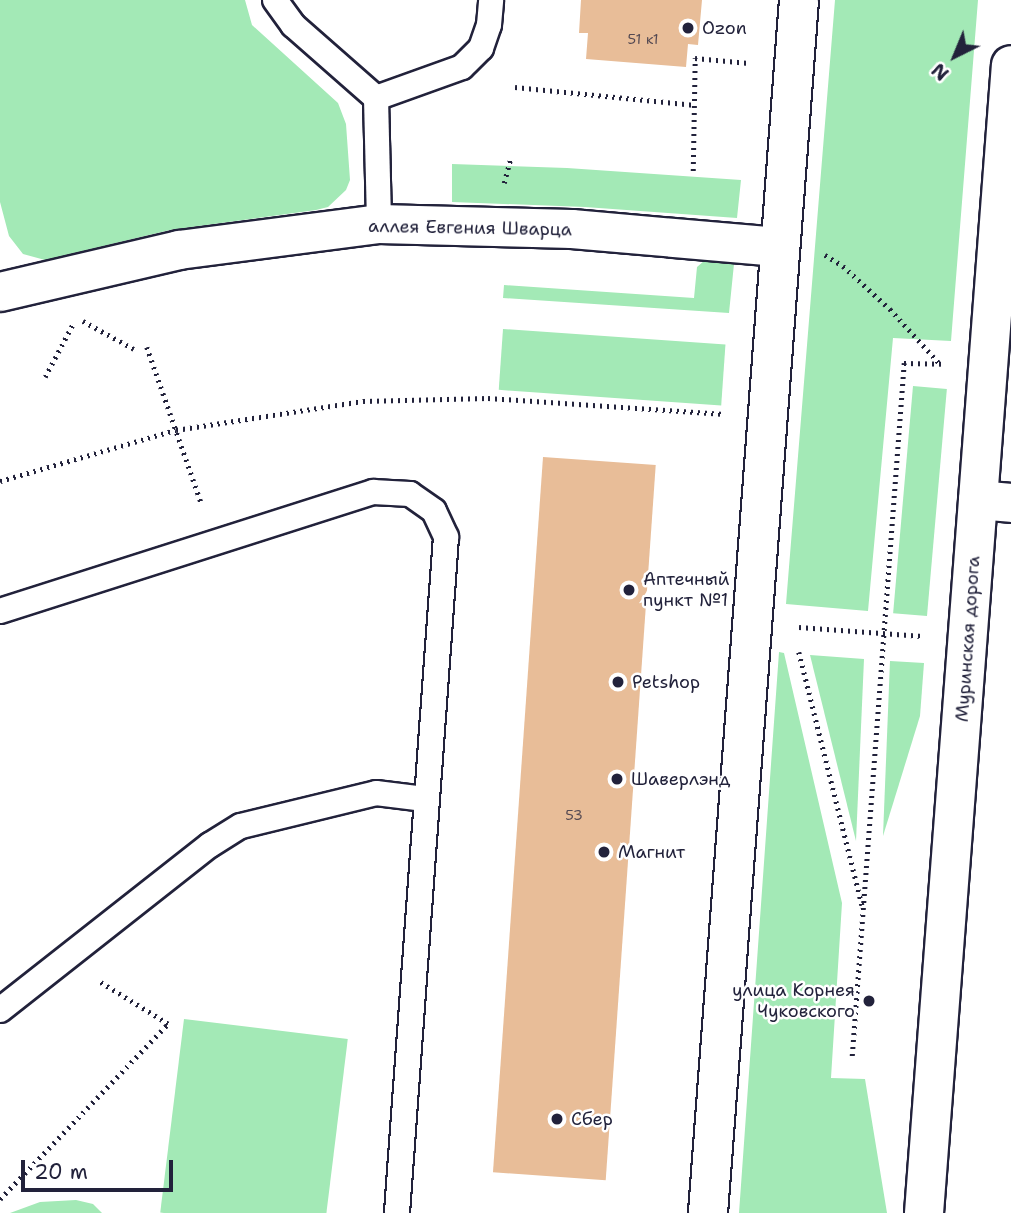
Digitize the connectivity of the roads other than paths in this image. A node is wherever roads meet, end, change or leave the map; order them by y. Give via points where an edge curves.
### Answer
1 (275, 0) edge
2 (491, 0) edge
3 (799, 0) edge
4 (1011, 65) edge
5 (376, 98) junction
6 (379, 224) junction
7 (779, 236) junction
8 (0, 292) edge
9 (995, 501) edge
10 (0, 611) edge
11 (425, 799) junction
12 (3, 1003) edge
13 (397, 1213) edge
14 (708, 1213) edge
15 (924, 1213) edge

1 - 5 lane via 293,25
2 - 5 lane via 481,48 462,67
3 - 7 street
4 - 9 street, Муринская дорога
5 - 6 lane
6 - 7 street, аллея Евгения Шварца
6 - 8 street, аллея Евгения Шварца via 179,250
7 - 14 street
9 - 15 street, Муринская дорога
10 - 11 lane via 373,492 410,494 435,511 446,537
11 - 12 lane via 376,793 241,826
11 - 13 lane

